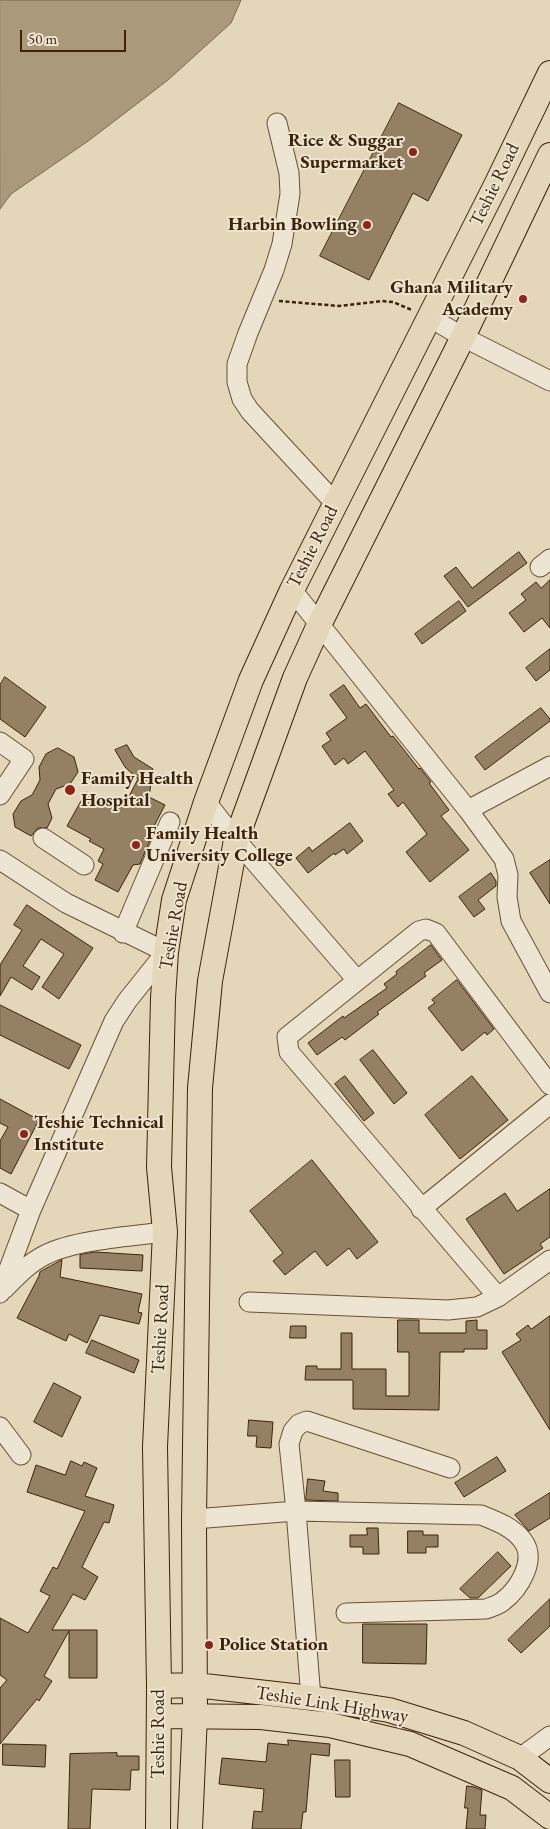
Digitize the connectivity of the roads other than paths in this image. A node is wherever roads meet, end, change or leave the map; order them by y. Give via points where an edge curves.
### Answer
1 (550, 73) edge
2 (277, 122) dead end
3 (550, 156) edge
4 (429, 317) junction
5 (464, 337) junction
6 (550, 381) edge
7 (336, 503) junction
8 (292, 590) junction
9 (319, 625) junction
10 (0, 742) edge
11 (550, 766) edge
12 (0, 795) edge
13 (206, 802) junction
14 (468, 810) junction
15 (170, 822) dead end
16 (43, 838) dead end
17 (236, 840) junction
18 (0, 860) edge
19 (84, 865) dead end
20 (123, 933) junction
21 (166, 952) junction
22 (357, 980) junction
23 (550, 993) edge
24 (550, 1085) edge
25 (547, 1114) edge
26 (0, 1193) edge
27 (421, 1209) junction
28 (31, 1210) junction
29 (166, 1232) junction
30 (550, 1260) edge
31 (0, 1293) edge
32 (498, 1297) junction
33 (249, 1302) dead end
34 (0, 1427) edge
35 (20, 1455) dead end
36 (450, 1468) dead end
37 (296, 1511) junction
38 (194, 1519) junction
39 (346, 1613) dead end
40 (196, 1685) junction
41 (159, 1686) junction
42 (311, 1698) junction
43 (195, 1715) junction
44 (159, 1716) junction
45 (550, 1736) edge
46 (520, 1758) junction
47 (550, 1781) edge
48 (550, 1817) edge
49 (158, 1829) edge
50 (190, 1829) edge

1 - 4 main road, Teshie Road
2 - 7 street via 289,173 290,194 282,244 248,333 238,364 237,382 250,411
3 - 5 main road, Teshie Road
4 - 5 street
4 - 7 main road, Teshie Road
5 - 6 street
5 - 9 main road, Teshie Road
7 - 8 main road, Teshie Road
8 - 9 street
8 - 13 main road, Teshie Road via 251,680
9 - 14 street
9 - 17 main road, Teshie Road via 295,678
10 - 12 street via 24,759
11 - 14 street
13 - 17 street
13 - 21 main road, Teshie Road via 174,900
14 - 23 street via 504,859 511,920
15 - 20 street
16 - 19 street
17 - 22 street
17 - 38 main road, Teshie Road via 210,981 200,1088
18 - 20 street via 66,903
20 - 21 street
21 - 28 street via 114,1021
21 - 29 main road, Teshie Road via 159,1167
22 - 24 street via 419,931 431,930
22 - 27 street via 287,1037 287,1045 289,1052
25 - 27 street
26 - 28 street
27 - 32 street
28 - 31 street
29 - 31 street via 73,1246 46,1254
29 - 41 main road, Teshie Road via 155,1447
30 - 32 street
32 - 33 street via 477,1307 448,1310
34 - 35 street
36 - 37 street via 307,1421 293,1431 289,1444
37 - 38 street
37 - 39 street via 481,1515 505,1525 523,1541 529,1558 520,1584 503,1602 486,1609
37 - 42 street
38 - 40 main road, Teshie Road
40 - 41 main road, Teshie Link Highway
40 - 42 main road, Teshie Link Highway
40 - 43 main road, Teshie Road
41 - 44 main road, Teshie Road
42 - 46 main road, Teshie Link Highway via 388,1710 464,1733
43 - 44 main road, Teshie Link Highway
43 - 48 main road, Teshie Link Highway via 330,1724 410,1744 512,1788
43 - 50 main road, Teshie Road
44 - 49 main road, Teshie Road
45 - 46 street
46 - 47 main road, Teshie Link Highway

